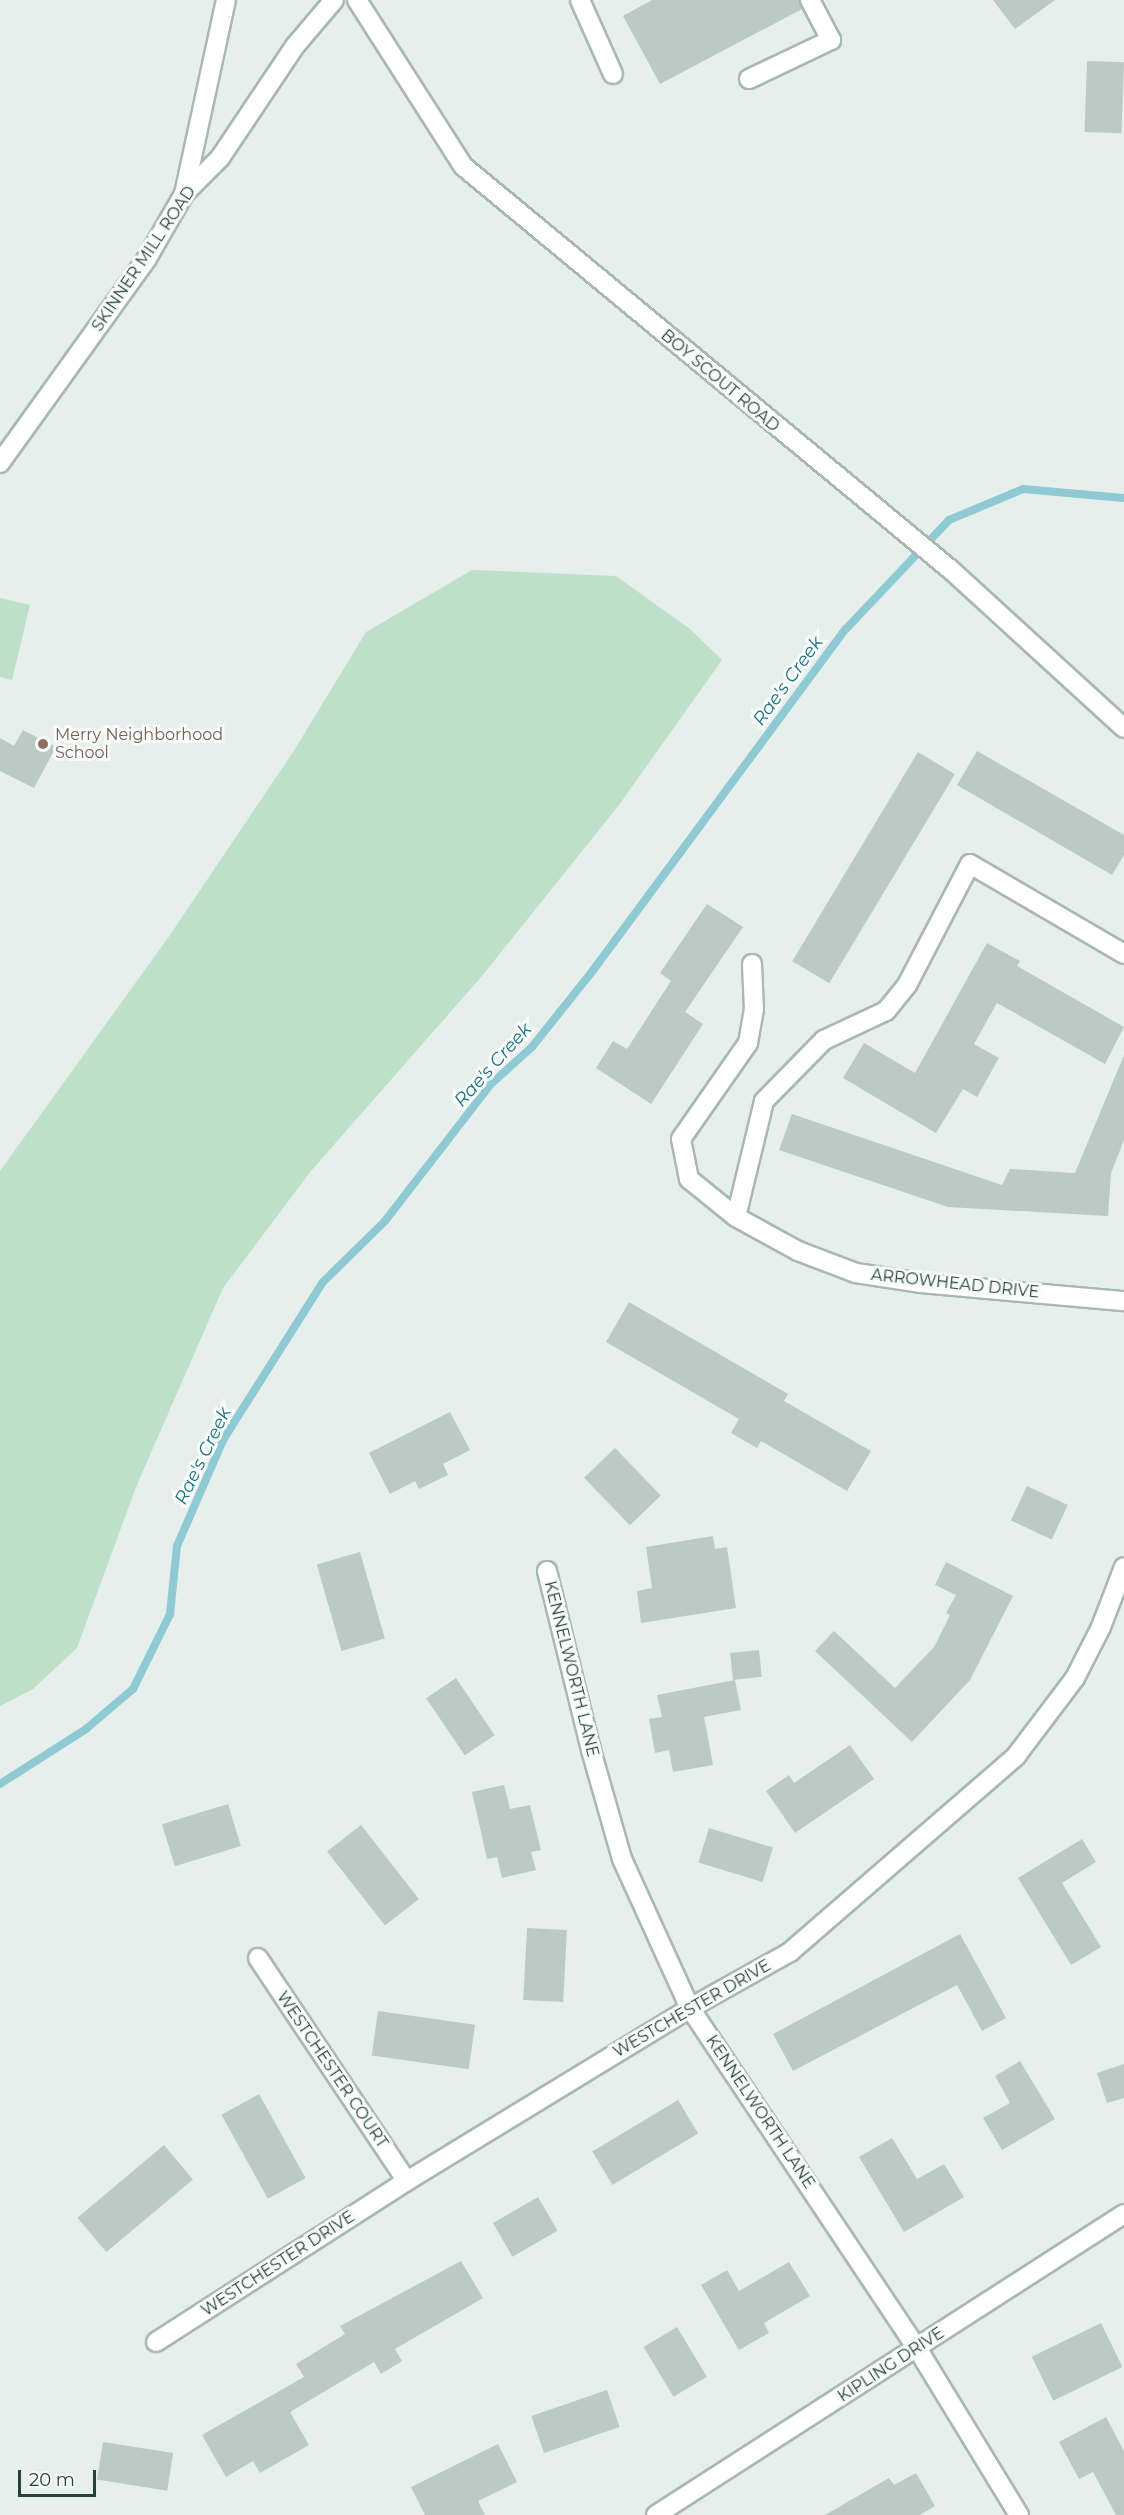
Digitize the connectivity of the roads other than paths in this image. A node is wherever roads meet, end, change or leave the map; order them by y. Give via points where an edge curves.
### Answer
1 (226, 0) edge
2 (334, 0) edge
3 (357, 0) edge
4 (810, 0) edge
5 (584, 1) edge
6 (614, 74) dead end
7 (749, 79) dead end
8 (184, 194) junction
9 (0, 463) edge
10 (1124, 728) edge
11 (1124, 954) edge
12 (752, 964) dead end
13 (736, 1217) junction
14 (1124, 1301) edge
15 (1124, 1568) edge
16 (547, 1571) dead end
17 (258, 1958) dead end
18 (690, 2008) junction
19 (407, 2181) junction
20 (1124, 2214) edge
21 (156, 2342) dead end
22 (917, 2348) junction
23 (656, 2515) edge
24 (1019, 2515) edge

1 - 8 street
2 - 8 street, SKINNER MILL ROAD via 295,46 220,158
3 - 10 street, BOY SCOUT ROAD via 463,166 951,570
4 - 7 street via 831,40
5 - 6 street
8 - 9 street, SKINNER MILL ROAD via 139,269
11 - 13 street via 970,864 907,985 886,1011 824,1040 764,1101
12 - 13 street, ARROWHEAD DRIVE via 754,1009 748,1043 681,1139 689,1179
13 - 14 street, ARROWHEAD DRIVE via 798,1251 856,1273 921,1283
15 - 18 street, WESTCHESTER DRIVE via 1075,1678 1016,1756 790,1952
16 - 18 street, KENNELWORTH LANE via 622,1859
17 - 19 street, WESTCHESTER COURT
18 - 19 street, WESTCHESTER DRIVE
18 - 22 street, KENNELWORTH LANE
19 - 21 street, WESTCHESTER DRIVE
20 - 22 street, KIPLING DRIVE
22 - 23 street, KIPLING DRIVE
22 - 24 street, KENNELWORTH LANE

